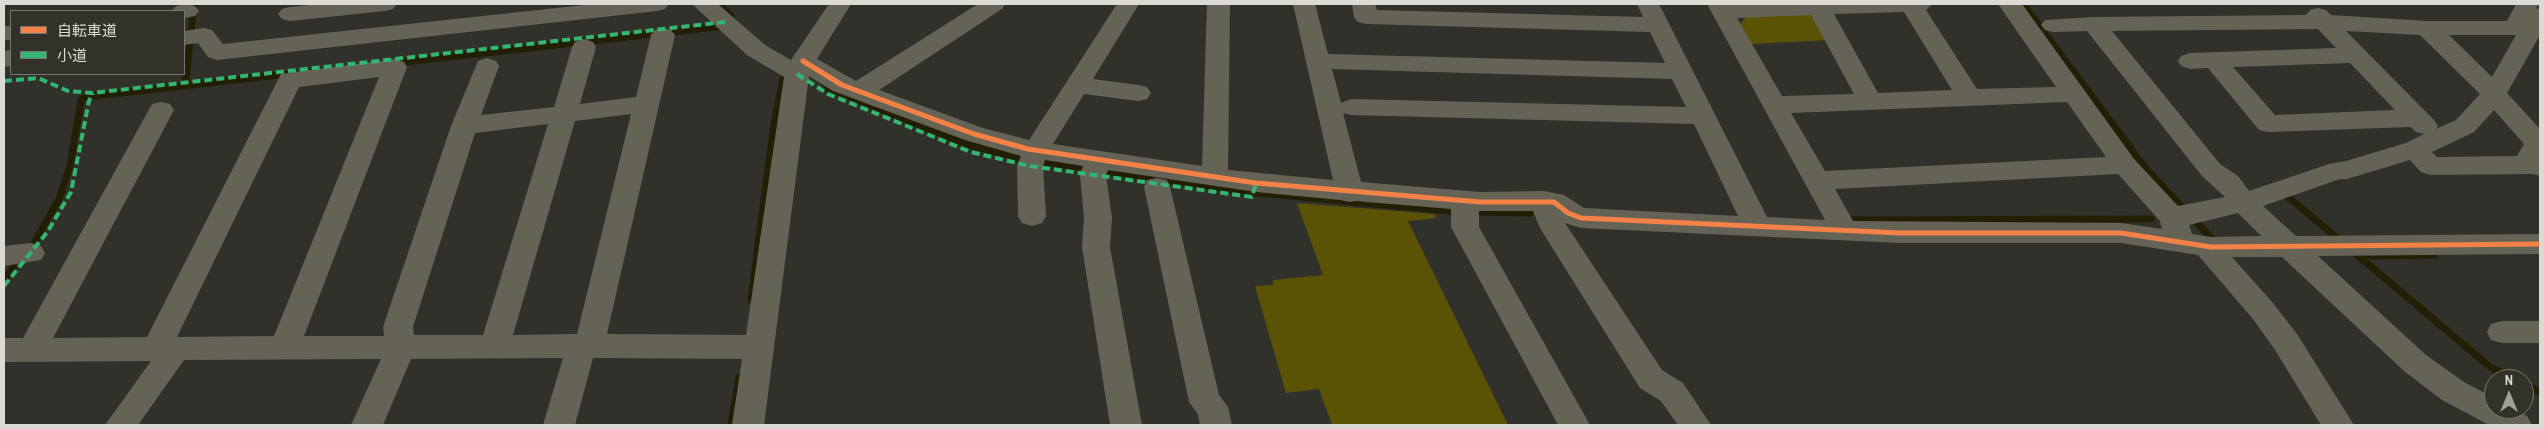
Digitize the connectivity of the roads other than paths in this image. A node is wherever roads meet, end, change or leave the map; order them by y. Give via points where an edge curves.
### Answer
1 (385, 4) edge
2 (657, 4) edge
3 (704, 4) edge
4 (840, 4) edge
5 (994, 4) edge
6 (1128, 4) edge
7 (1219, 4) edge
8 (1304, 4) edge
9 (1364, 4) edge
10 (1911, 4) edge
11 (1921, 4) edge
12 (2010, 4) edge
13 (2199, 4) edge
14 (2306, 4) edge
15 (2527, 4) edge
16 (1720, 7) edge
17 (1819, 8) junction
18 (290, 14) dead end
19 (1654, 14) edge
20 (2540, 15) edge
21 (2101, 17) edge
22 (2216, 22) junction
23 (2324, 22) junction
24 (2053, 24) dead end
25 (2427, 28) junction
26 (662, 35) dead end
27 (189, 37) edge
28 (584, 47) dead end
29 (2354, 55) junction
30 (1331, 61) dead end
31 (487, 66) dead end
32 (800, 67) junction
33 (1681, 71) junction
34 (1078, 85) junction
35 (859, 91) junction
36 (1138, 92) dead end
37 (2073, 94) junction
38 (2494, 94) junction
39 (1969, 96) junction
40 (1870, 101) junction
41 (646, 104) junction
42 (1775, 105) junction
43 (1350, 108) dead end
44 (161, 110) dead end
45 (564, 114) junction
46 (1703, 116) junction
47 (464, 126) junction
48 (2420, 131) junction
49 (1034, 157) junction
50 (2125, 165) junction
51 (2539, 166) edge
52 (1096, 167) junction
53 (1215, 178) junction
54 (1817, 181) junction
55 (1157, 187) dead end
56 (1350, 193) junction
57 (2253, 199) junction
58 (1544, 200) junction
59 (1465, 210) junction
60 (1032, 216) dead end
61 (1755, 220) junction
62 (1841, 224) junction
63 (2196, 233) junction
64 (2289, 246) junction
65 (2536, 251) edge
66 (31, 253) dead end
67 (4, 256) edge
68 (2502, 332) dead end
69 (2540, 332) edge
70 (495, 346) junction
71 (585, 346) junction
72 (401, 347) junction
73 (750, 347) junction
74 (284, 348) junction
75 (166, 349) junction
76 (18, 350) edge
77 (754, 423) edge
78 (121, 425) edge
79 (368, 425) edge
80 (559, 425) edge
81 (1126, 425) edge
82 (1216, 425) edge
83 (1574, 425) edge
84 (1696, 425) edge
85 (2338, 425) edge
86 (2516, 425) edge

1 - 18 street
2 - 27 street via 217,52 204,35
3 - 32 street via 756,50
4 - 32 street
5 - 35 street
6 - 34 street
7 - 53 street
8 - 56 street
9 - 19 street via 1366,18
10 - 11 street
10 - 17 street
10 - 39 street
12 - 37 street
13 - 22 street
14 - 23 street
15 - 25 street via 2515,28
16 - 17 street
16 - 42 street
17 - 40 street
19 - 33 street
20 - 38 street
21 - 22 street
21 - 24 street
21 - 57 street via 2211,170
22 - 23 street
23 - 25 street
23 - 29 street
25 - 38 street
26 - 41 street
28 - 45 street
29 - 48 street
29 - 48 street via 2202,61 2268,124
30 - 33 street
31 - 47 street
32 - 35 street
32 - 73 street
33 - 46 street
34 - 36 street
34 - 49 street
35 - 49 street
37 - 39 street
37 - 50 street
38 - 48 street via 2465,126
38 - 51 street via 2538,143 2530,156
39 - 40 street
40 - 42 street
41 - 45 street
41 - 71 street
42 - 54 street
43 - 46 street
44 - 76 street
45 - 47 street
45 - 70 street
46 - 61 street
47 - 72 street via 398,328
48 - 51 street via 2430,166
48 - 57 street via 2348,170 2338,170
49 - 52 street
49 - 60 street
50 - 54 street
50 - 63 street
52 - 53 street
52 - 81 street via 1096,247
53 - 56 street
54 - 62 street
55 - 82 street via 1205,402 1212,406
56 - 59 street
57 - 63 street
57 - 64 street
58 - 59 street
58 - 61 street via 1554,202 1581,218
58 - 84 street via 1550,221 1651,379 1672,392
59 - 83 street via 1470,236
61 - 62 street
62 - 63 street via 1900,233
63 - 64 street
63 - 85 street via 2269,319
64 - 65 street
64 - 86 street via 2415,363 2453,391
66 - 67 street
68 - 69 street
70 - 71 street
70 - 72 street
71 - 73 street
71 - 80 street
72 - 74 street
72 - 79 street
73 - 77 street
74 - 75 street
74 - 75 street via 395,68 290,80
75 - 76 street
75 - 78 street

